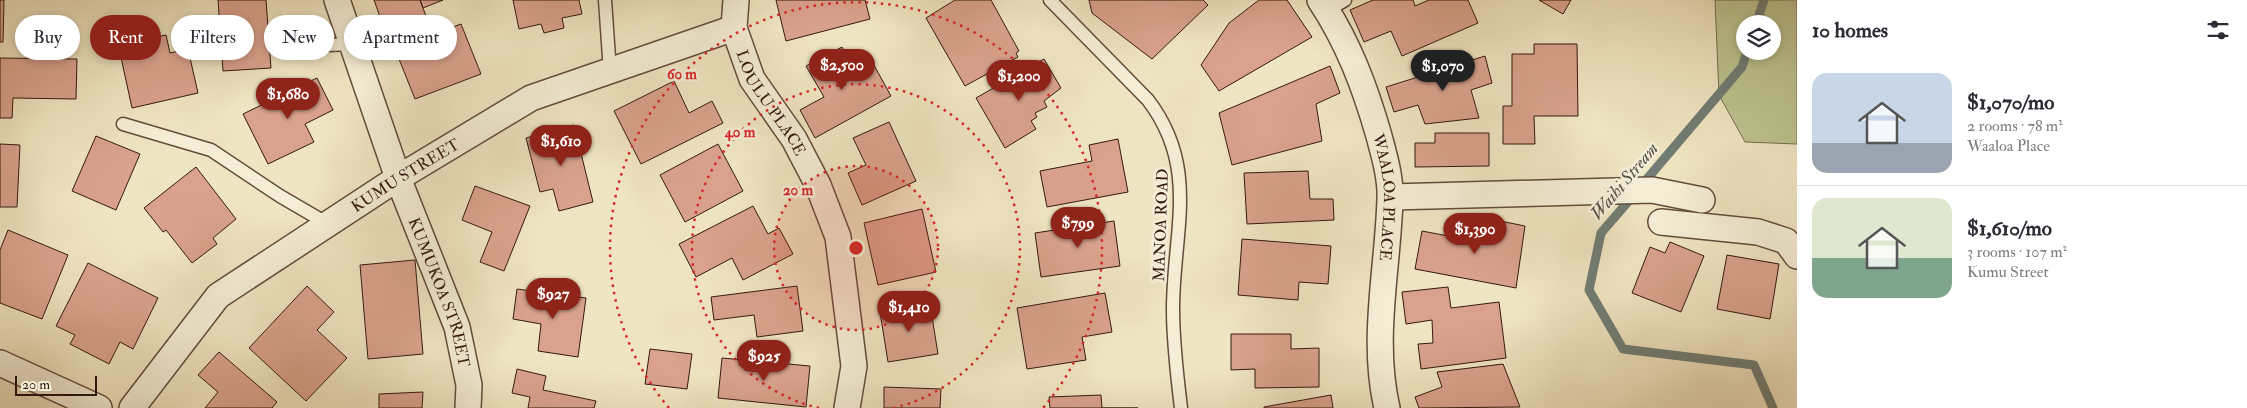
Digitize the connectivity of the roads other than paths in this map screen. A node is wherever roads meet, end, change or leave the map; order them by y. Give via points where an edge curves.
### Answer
1 (337, 0) edge
2 (605, 0) edge
3 (736, 0) edge
4 (1050, 0) edge
5 (1330, 4) edge
6 (344, 21) edge
7 (734, 28) junction
8 (357, 60) edge
9 (610, 72) junction
10 (123, 124) dead end
11 (398, 178) junction
12 (1390, 197) junction
13 (1702, 200) dead end
14 (1661, 222) dead end
15 (328, 224) junction
16 (1797, 256) edge
17 (0, 364) edge
18 (99, 408) edge
19 (132, 408) edge
20 (468, 408) edge
21 (847, 408) edge
22 (1182, 408) edge
23 (1386, 408) edge

1 - 6 street, KUMUKOA STREET
2 - 9 lane
3 - 7 street, LOULU PLACE
4 - 22 lane, MANOA ROAD via 1148,100 1160,116 1175,150 1180,188 1173,309 1175,364
5 - 12 street, WAALOA PLACE via 1365,89 1385,158
7 - 9 street, KUMU STREET
7 - 21 street, LOULU PLACE via 752,79 794,139 818,185 838,237 854,366
8 - 11 street, KUMUKOA STREET
9 - 11 street, KUMU STREET via 531,98
10 - 15 lane via 211,150
11 - 15 street, KUMU STREET
11 - 20 street, KUMUKOA STREET via 457,327 470,385
12 - 13 street via 1652,190
12 - 23 street, WAALOA PLACE via 1380,342
14 - 16 street via 1758,232 1786,241
15 - 19 street, KUMU STREET via 218,296
17 - 18 street

